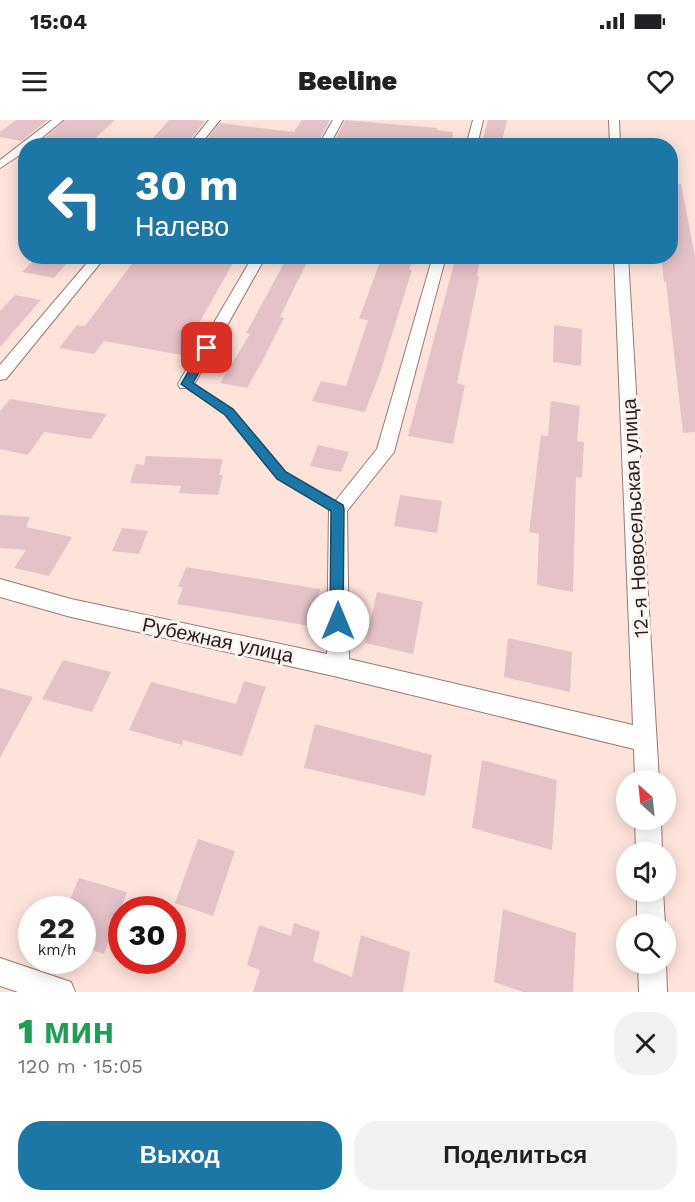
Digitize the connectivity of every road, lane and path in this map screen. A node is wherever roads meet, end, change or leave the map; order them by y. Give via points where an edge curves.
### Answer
1 (58, 120) edge
2 (215, 120) edge
3 (338, 120) edge
4 (478, 120) edge
5 (614, 120) edge
6 (35, 138) edge
7 (200, 138) edge
8 (328, 138) edge
9 (473, 138) edge
10 (615, 138) edge
11 (18, 151) edge
12 (0, 165) edge
13 (93, 264) edge
14 (255, 264) edge
15 (438, 264) edge
16 (621, 264) edge
17 (0, 375) edge
18 (186, 384) joint
19 (338, 509) junction
20 (0, 588) edge
21 (338, 666) junction
22 (646, 740) junction
23 (647, 770) edge
24 (0, 972) edge
25 (652, 974) edge
26 (61, 992) edge
27 (653, 992) edge

1 - 6 street
2 - 7 street
3 - 8 street
4 - 9 street
5 - 10 street
11 - 12 street
13 - 17 street
14 - 18 street
15 - 19 street via 385,452
16 - 22 street, 12-я Новосельская улица
18 - 19 lane via 229,412 281,476
19 - 21 street
20 - 21 street, Рубежная улица via 71,608
21 - 22 street, Рубежная улица
22 - 23 street, 12-я Новосельская улица
24 - 26 street
25 - 27 street

